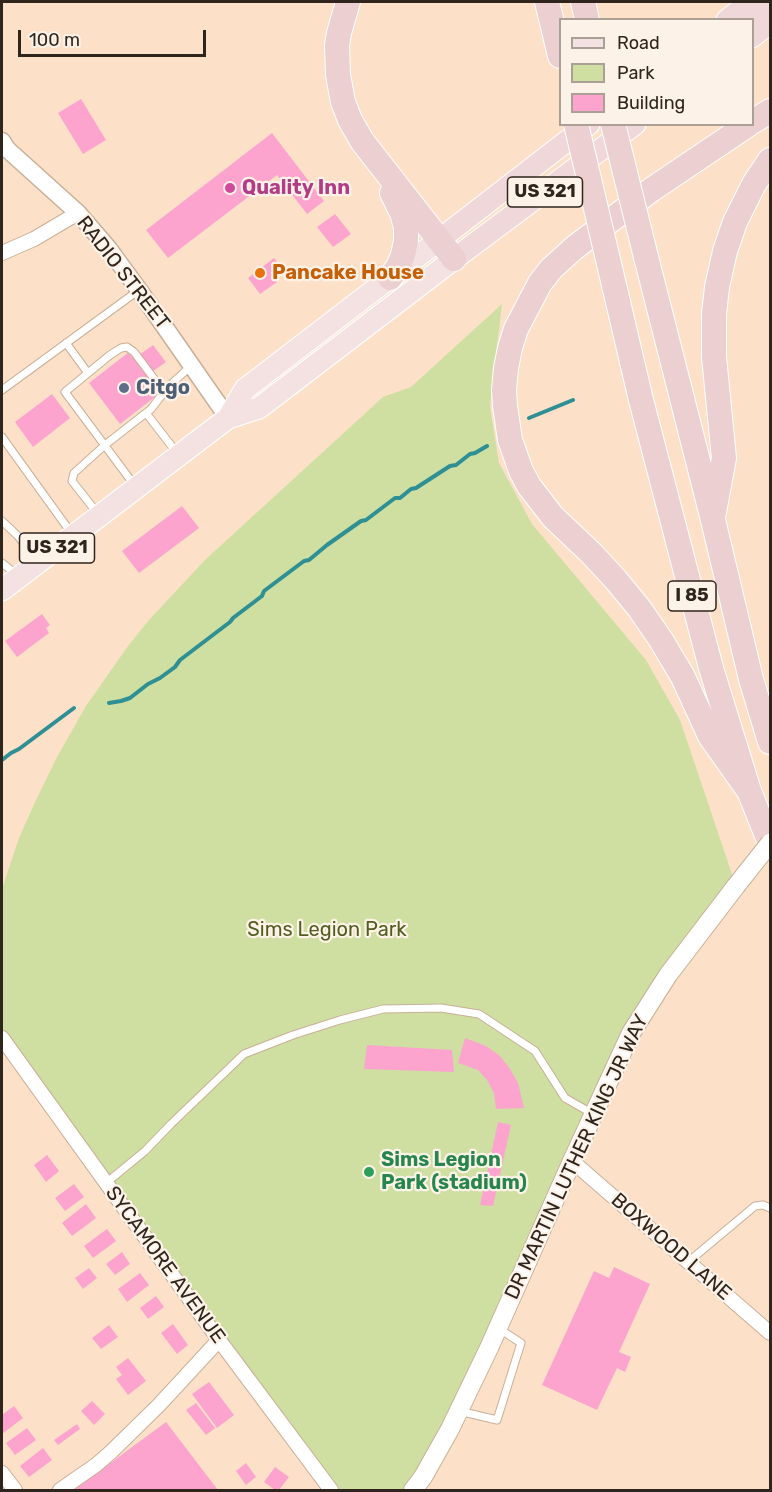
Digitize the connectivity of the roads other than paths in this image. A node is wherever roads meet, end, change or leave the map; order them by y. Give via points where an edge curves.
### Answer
1 (348, 2) edge
2 (547, 2) edge
3 (583, 2) edge
4 (750, 2) edge
5 (771, 2) edge
6 (587, 18) edge
7 (729, 18) edge
8 (751, 18) edge
9 (771, 23) edge
10 (754, 36) edge
11 (559, 48) edge
12 (771, 111) edge
13 (754, 122) edge
14 (576, 126) edge
15 (586, 126) edge
16 (613, 126) edge
17 (632, 126) edge
18 (748, 126) edge
19 (2, 141) edge
20 (372, 153) junction
21 (771, 160) edge
22 (78, 213) junction
23 (439, 240) junction
24 (2, 253) edge
25 (454, 259) junction
26 (390, 278) junction
27 (139, 290) junction
28 (66, 343) junction
29 (110, 355) junction
30 (116, 362) dead end
31 (192, 365) junction
32 (91, 371) junction
33 (98, 376) dead end
34 (2, 390) edge
35 (164, 392) junction
36 (148, 408) junction
37 (228, 418) junction
38 (2, 436) edge
39 (105, 445) junction
40 (179, 455) junction
41 (136, 488) junction
42 (99, 516) junction
43 (713, 520) junction
44 (2, 521) edge
45 (73, 536) junction
46 (2, 563) edge
47 (37, 563) junction
48 (19, 577) junction
49 (2, 590) edge
50 (771, 742) edge
51 (749, 791) junction
52 (771, 843) edge
53 (2, 1038) edge
54 (593, 1114) junction
55 (572, 1161) junction
56 (106, 1183) junction
57 (771, 1208) edge
58 (688, 1262) junction
59 (498, 1328) junction
60 (771, 1333) edge
61 (219, 1340) junction
62 (459, 1411) junction
63 (2, 1473) edge
64 (15, 1491) edge
65 (60, 1491) edge
66 (332, 1491) edge
67 (413, 1491) edge

1 - 20 highway via 337,45 338,75 350,120
2 - 11 highway
3 - 6 highway
4 - 7 highway
5 - 8 highway
9 - 10 highway
12 - 13 highway
14 - 51 highway, I 85, bridge via 641,400 711,668
15 - 23 highway, US 321
16 - 43 highway, I 85, bridge
17 - 25 highway, US 321
18 - 51 highway via 651,190 551,269 516,329 504,390 510,440 529,486 639,608 679,669 710,736
19 - 22 street, RADIO STREET
20 - 23 highway
20 - 26 highway via 406,226 403,255
21 - 43 highway via 735,222 717,286 714,350 724,458
22 - 24 street
22 - 27 street, RADIO STREET
23 - 25 highway
23 - 26 main road, US 321
25 - 37 main road, US 321 via 259,408
26 - 37 main road, US 321 via 244,389
27 - 28 lane
27 - 31 street, RADIO STREET
28 - 32 lane
28 - 34 lane
29 - 30 lane
29 - 32 lane
29 - 35 lane via 127,347
31 - 35 lane
31 - 37 street, RADIO STREET
32 - 33 lane
32 - 39 lane via 65,392
35 - 36 lane
36 - 39 lane
36 - 40 lane
37 - 40 main road, US 321
38 - 45 lane
39 - 41 lane
39 - 42 lane via 72,477
40 - 41 main road, US 321
41 - 42 main road, US 321
42 - 45 main road, US 321
43 - 50 highway, I 85 via 751,679
44 - 47 lane
45 - 47 main road, US 321
46 - 48 lane
47 - 48 main road, US 321
48 - 49 main road, US 321
51 - 52 highway, I 85
52 - 54 main road, DR MARTIN LUTHER KING JR WAY, bridge via 668,975 631,1033
53 - 56 street, SYCAMORE AVENUE
54 - 55 main road, DR MARTIN LUTHER KING JR WAY
54 - 56 lane via 565,1098 535,1051 479,1014 441,1008 383,1009 244,1054 145,1151
55 - 58 street, BOXWOOD LANE
55 - 59 main road, DR MARTIN LUTHER KING JR WAY
56 - 61 street, SYCAMORE AVENUE
57 - 58 lane via 755,1206
58 - 60 street, BOXWOOD LANE
59 - 62 main road, DR MARTIN LUTHER KING JR WAY
59 - 62 lane via 521,1342 497,1420
61 - 65 street via 111,1452
61 - 66 street, SYCAMORE AVENUE
62 - 67 main road, DR MARTIN LUTHER KING JR WAY
63 - 64 street

